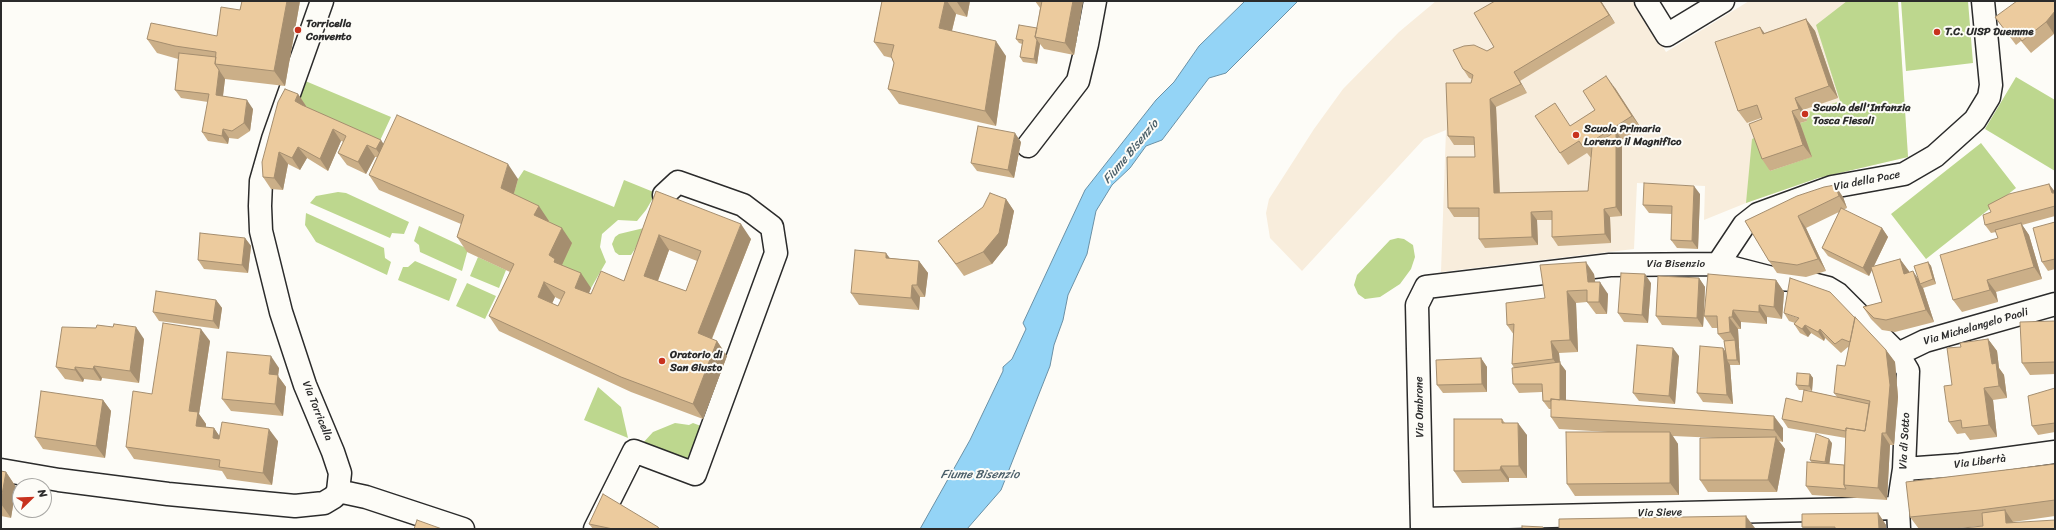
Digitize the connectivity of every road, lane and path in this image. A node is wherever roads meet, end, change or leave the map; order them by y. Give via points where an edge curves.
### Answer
1 (322, 1) edge
2 (1095, 1) edge
3 (1646, 1) edge
4 (1723, 1) edge
5 (1983, 1) edge
6 (1028, 146) dead end
7 (664, 195) edge
8 (1718, 264) junction
9 (1426, 287) joint
10 (2055, 304) edge
11 (1898, 354) junction
12 (2055, 452) edge
13 (1904, 469) junction
14 (1, 470) edge
15 (338, 491) junction
16 (1898, 508) junction
17 (1422, 524) edge
18 (463, 529) edge
19 (595, 529) edge
20 (1898, 529) edge

1 - 15 street, Via Torricella via 273,139 261,181 260,206 261,231 281,312 340,473
2 - 6 street via 1078,81
3 - 4 street via 1667,35
5 - 8 street, Via della Pace via 1991,85 1984,107 1975,120 1935,156 1904,174 1832,187 1758,214 1744,225
7 - 19 street via 678,182 743,205 772,227 776,253 695,474 634,451
8 - 9 street, Via Bisenzio via 1610,265
8 - 11 street, Via Bisenzio via 1776,279 1796,280 1828,288 1838,294
9 - 17 street, Via Ombrone via 1417,305
10 - 11 street, Via Michelangelo Paoli via 1925,341
11 - 13 street, Via di Sotto via 1908,371
12 - 13 street, Via Libertà via 1960,465
13 - 16 street, Via di Sotto
14 - 15 street via 168,494 295,506 324,503
15 - 18 street via 366,497
16 - 17 street, Via Sieve
16 - 20 street, Via di Sotto

